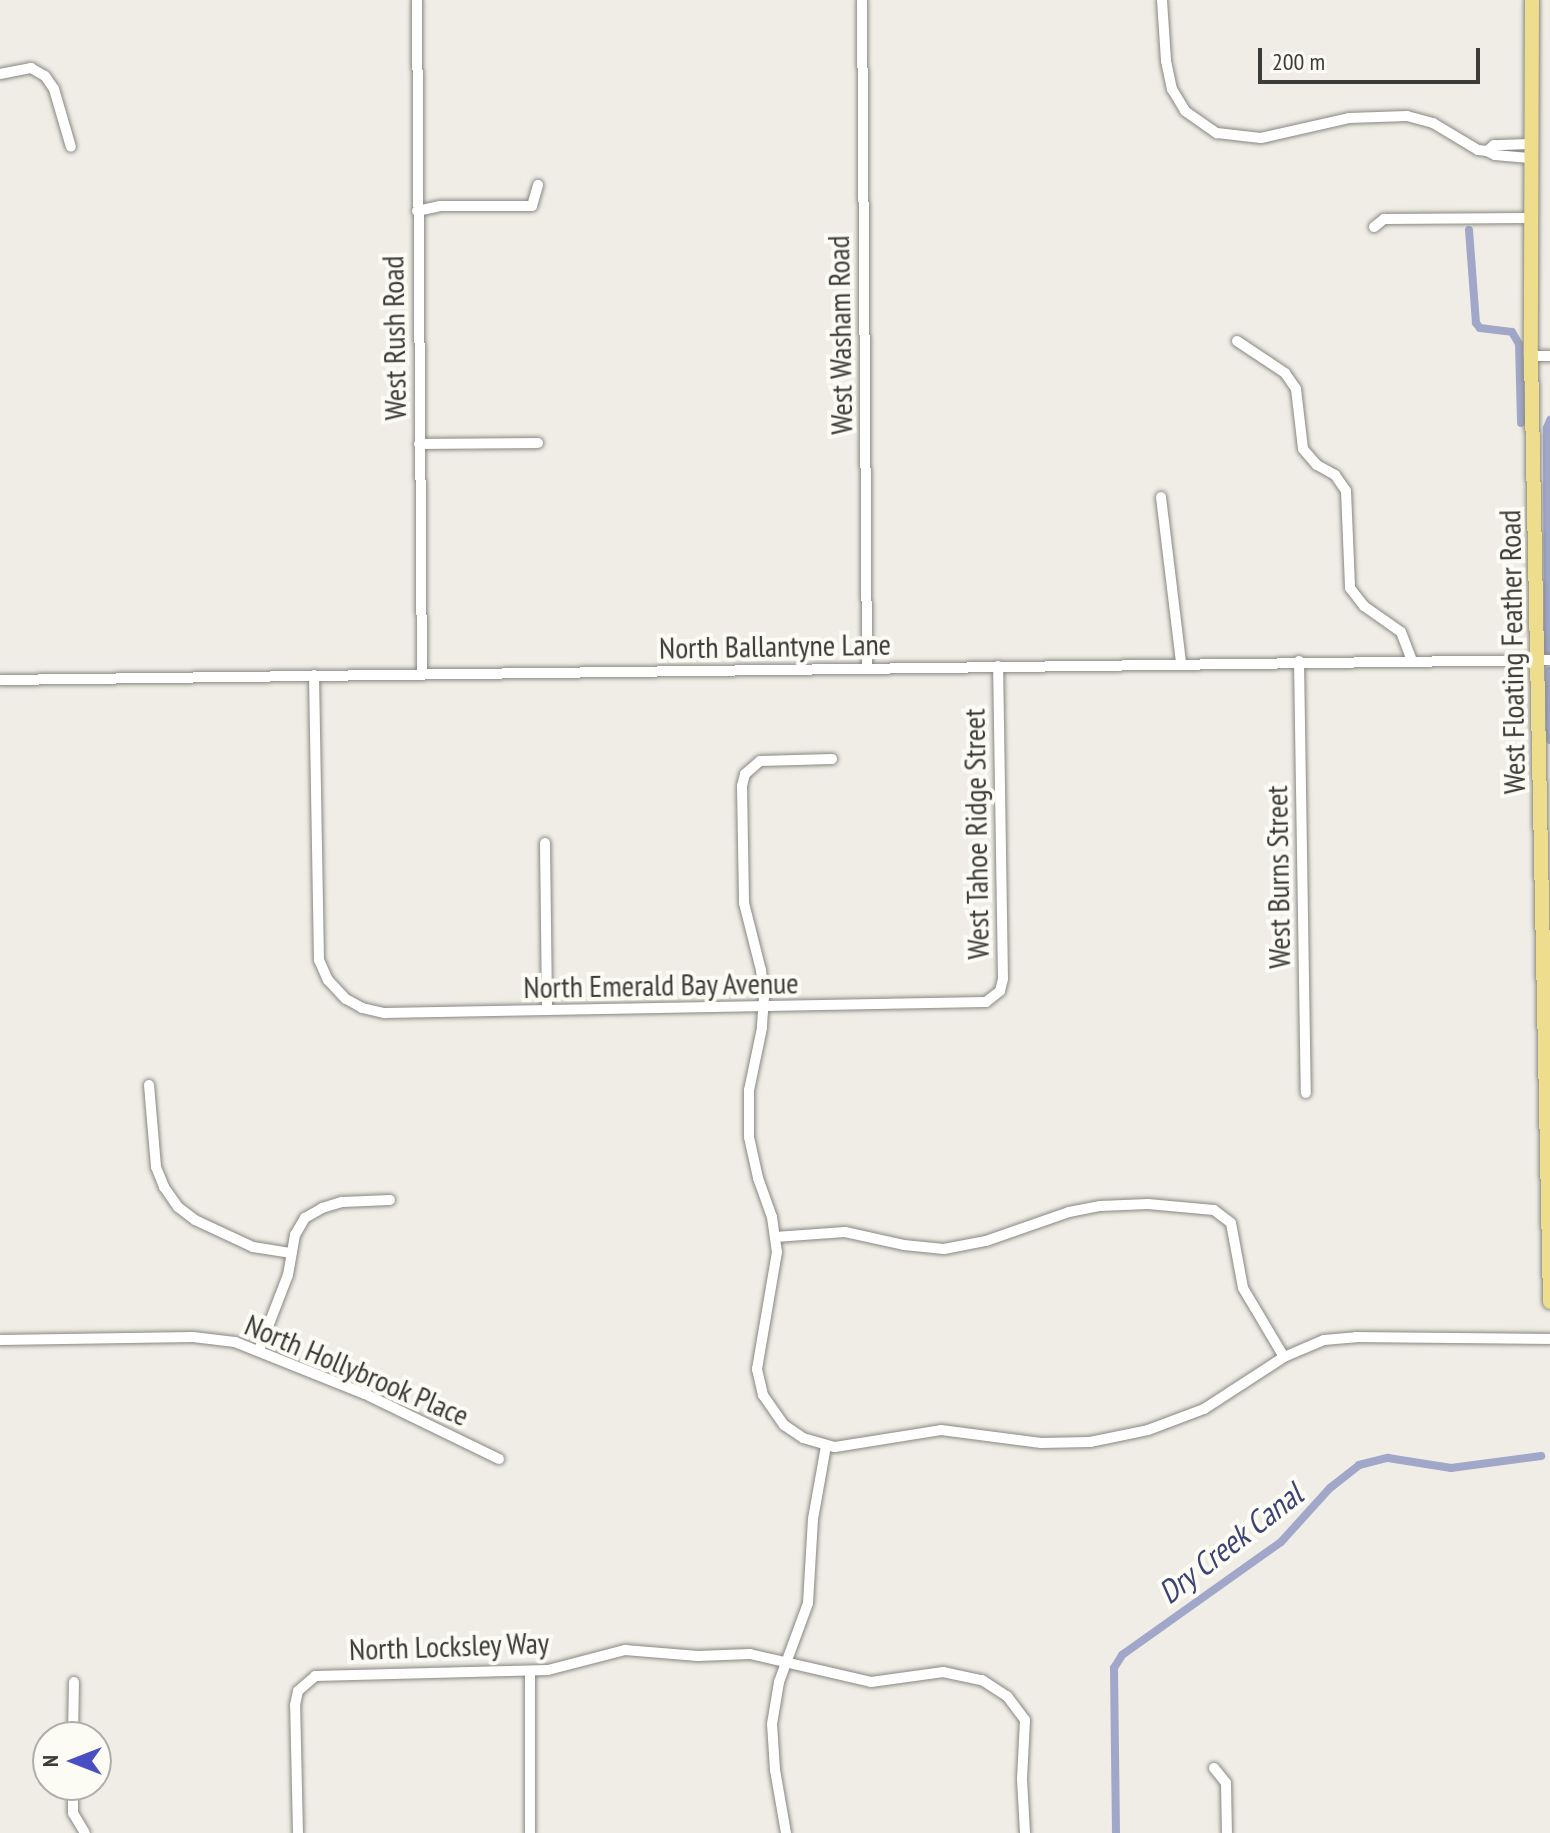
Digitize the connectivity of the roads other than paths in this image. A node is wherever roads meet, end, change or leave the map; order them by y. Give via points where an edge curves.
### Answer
1 (417, 0) edge
2 (862, 0) edge
3 (1162, 0) edge
4 (1532, 0) edge
5 (0, 74) edge
6 (71, 147) dead end
7 (1529, 151) junction
8 (538, 185) dead end
9 (417, 211) junction
10 (1531, 218) junction
11 (1374, 227) dead end
12 (1237, 341) dead end
13 (1531, 356) junction
14 (1550, 356) edge
15 (538, 443) dead end
16 (419, 444) junction
17 (1161, 497) dead end
18 (1412, 660) junction
19 (1544, 660) edge
20 (1299, 661) junction
21 (1181, 662) junction
22 (998, 666) junction
23 (867, 669) junction
24 (314, 675) junction
25 (422, 675) junction
26 (0, 680) edge
27 (832, 759) dead end
28 (545, 843) dead end
29 (993, 998) joint
30 (764, 1007) junction
31 (547, 1010) junction
32 (149, 1085) dead end
33 (1306, 1093) dead end
34 (1549, 1161) edge
35 (390, 1200) dead end
36 (775, 1237) junction
37 (292, 1253) junction
38 (1550, 1302) edge
39 (1550, 1339) edge
40 (0, 1340) edge
41 (259, 1350) junction
42 (1284, 1357) junction
43 (826, 1446) junction
44 (499, 1459) dead end
45 (785, 1662) junction
46 (530, 1672) junction
47 (74, 1682) dead end
48 (73, 1721) edge
49 (1214, 1768) dead end
50 (73, 1801) edge
51 (85, 1833) edge
52 (298, 1833) edge
53 (530, 1833) edge
54 (786, 1833) edge
55 (1025, 1833) edge
56 (1227, 1833) edge

1 - 9 street, West Rush Road
2 - 23 street, West Washam Road
3 - 7 street via 1172,89 1185,111 1217,133 1236,138 1297,132 1349,118 1407,116 1433,123 1478,150 1494,145
4 - 7 main road, West Floating Feather Road
5 - 6 street via 31,68 45,76
7 - 10 main road, West Floating Feather Road
8 - 9 street via 532,206
9 - 16 street, West Rush Road
10 - 11 street via 1384,219
10 - 13 main road, West Floating Feather Road
12 - 18 street via 1291,381 1299,398 1303,449 1346,491 1350,588 1364,606 1401,632
13 - 14 street
13 - 19 main road, West Floating Feather Road
15 - 16 street
16 - 25 street, West Rush Road
17 - 21 street
18 - 19 street, North Ballantyne Lane
18 - 20 street, North Ballantyne Lane
19 - 34 main road, West Floating Feather Road
20 - 21 street, North Ballantyne Lane
20 - 33 street, West Burns Street
21 - 22 street, North Ballantyne Lane
22 - 23 street, North Ballantyne Lane
22 - 29 street, West Tahoe Ridge Street via 1003,979
23 - 25 street, North Ballantyne Lane
24 - 25 street, North Ballantyne Lane
24 - 26 street, North Ballantyne Lane
24 - 31 street, North Emerald Bay Avenue via 317,949 335,989 354,1004 384,1013
27 - 30 street via 760,761 745,774 744,903 761,970
28 - 31 street
29 - 30 street, North Emerald Bay Avenue via 977,1004
30 - 31 street, North Emerald Bay Avenue
30 - 36 street via 748,1117 752,1158
32 - 37 street via 156,1167 178,1207 253,1247
34 - 38 main road, West Floating Feather Road
35 - 37 street via 342,1202 313,1213 299,1226
36 - 42 street via 845,1232 944,1249 1100,1206 1214,1210 1231,1223 1243,1288
36 - 43 street via 776,1267 758,1354 760,1383 769,1407 784,1425
37 - 41 street
39 - 42 street via 1345,1337 1313,1343
40 - 41 street, North Hollybrook Place via 199,1337
41 - 44 street, North Hollybrook Place
42 - 43 street via 1204,1409 1120,1437 1041,1443 941,1430 853,1447
43 - 45 street via 813,1519 808,1603
45 - 46 street, North Locksley Way via 750,1654 625,1650
45 - 54 street via 772,1738
45 - 55 street, North Locksley Way via 871,1682 933,1672 963,1674 991,1684 1013,1702 1027,1730 1022,1779
46 - 52 street, North Locksley Way via 325,1674 306,1682 295,1705
46 - 53 street
47 - 48 street
49 - 56 street via 1226,1783
50 - 51 street via 73,1813

